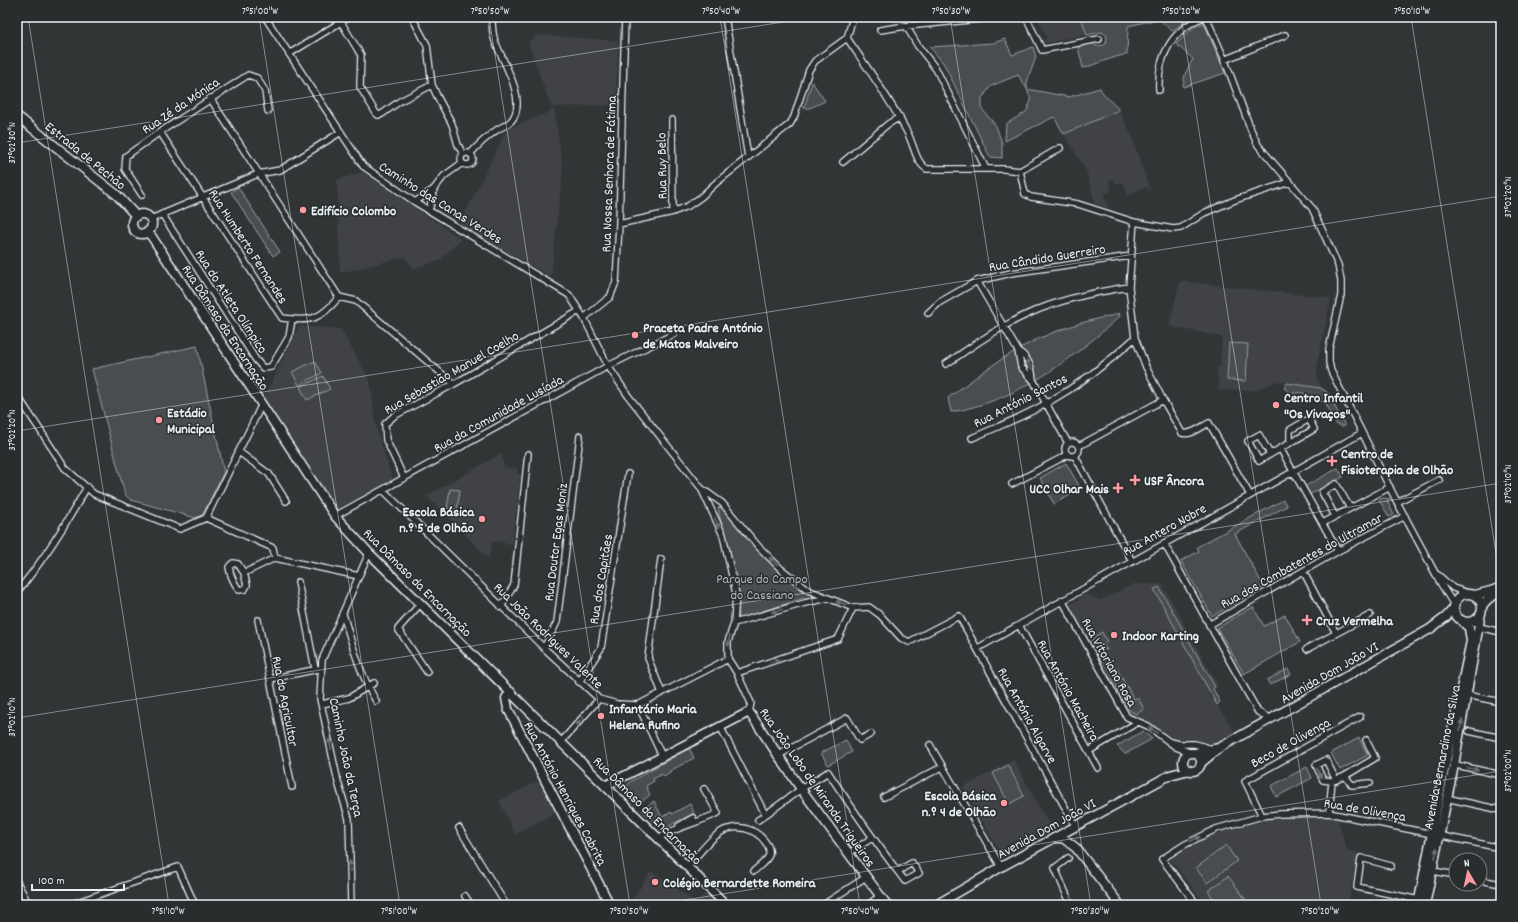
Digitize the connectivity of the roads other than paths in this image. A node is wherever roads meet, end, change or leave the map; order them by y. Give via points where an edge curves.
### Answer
1 (265, 17) edge
2 (349, 17) edge
3 (412, 17) edge
4 (492, 17) edge
5 (625, 17) edge
6 (725, 17) edge
7 (853, 17) edge
8 (1002, 17) edge
9 (1026, 17) edge
10 (1205, 17) edge
11 (987, 18) edge
12 (341, 22) junction
13 (906, 26) junction
14 (880, 30) dead end
15 (1285, 35) dead end
16 (847, 38) junction
17 (1099, 39) dead end
18 (289, 54) junction
19 (1224, 60) junction
20 (432, 85) junction
21 (1159, 90) dead end
22 (210, 98) junction
23 (268, 111) dead end
24 (17, 116) edge
25 (900, 117) junction
26 (672, 120) dead end
27 (160, 132) junction
28 (341, 132) junction
29 (1060, 148) dead end
30 (463, 154) junction
31 (470, 154) junction
32 (748, 157) junction
33 (843, 162) dead end
34 (462, 163) junction
35 (986, 169) junction
36 (1020, 171) junction
37 (258, 174) junction
38 (1290, 182) junction
39 (434, 189) junction
40 (142, 195) dead end
41 (203, 197) junction
42 (415, 202) junction
43 (429, 211) junction
44 (673, 212) junction
45 (162, 214) junction
46 (136, 216) junction
47 (151, 219) junction
48 (1134, 222) junction
49 (619, 224) junction
50 (148, 231) junction
51 (1131, 256) junction
52 (977, 281) junction
53 (1129, 287) junction
54 (339, 297) junction
55 (579, 311) junction
56 (928, 312) dead end
57 (584, 318) junction
58 (292, 319) junction
59 (1004, 326) junction
60 (674, 334) dead end
61 (1135, 338) junction
62 (1018, 351) junction
63 (946, 364) dead end
64 (608, 366) junction
65 (1033, 380) junction
66 (454, 384) junction
67 (17, 395) edge
68 (1163, 400) junction
69 (1046, 404) junction
70 (262, 406) junction
71 (1362, 433) junction
72 (580, 436) dead end
73 (972, 438) dead end
74 (1068, 443) junction
75 (1290, 443) junction
76 (1079, 446) junction
77 (1280, 448) junction
78 (239, 452) junction
79 (528, 454) dead end
80 (1067, 454) junction
81 (1270, 454) junction
82 (1075, 456) junction
83 (1294, 471) junction
84 (628, 474) dead end
85 (404, 478) junction
86 (1439, 480) dead end
87 (1012, 484) dead end
88 (87, 487) junction
89 (1390, 487) junction
90 (701, 488) junction
91 (383, 490) junction
92 (1250, 495) junction
93 (286, 501) dead end
94 (1397, 502) junction
95 (1350, 508) junction
96 (334, 516) junction
97 (1335, 516) junction
98 (1405, 516) junction
99 (206, 518) junction
100 (1323, 523) junction
101 (1164, 543) junction
102 (1338, 552) junction
103 (369, 553) junction
104 (275, 558) junction
105 (661, 559) dead end
106 (1132, 560) junction
107 (1304, 571) junction
108 (1435, 572) junction
109 (244, 573) junction
110 (359, 576) junction
111 (298, 582) dead end
112 (1501, 587) edge
113 (17, 592) edge
114 (1501, 592) edge
115 (1472, 594) junction
116 (828, 598) junction
117 (1062, 600) junction
118 (421, 603) junction
119 (501, 607) junction
120 (1454, 607) junction
121 (853, 608) junction
122 (1482, 610) junction
123 (343, 614) junction
124 (1370, 615) dead end
125 (258, 620) dead end
126 (1462, 621) junction
127 (734, 624) junction
128 (1019, 624) junction
129 (1209, 624) junction
130 (1479, 627) junction
131 (1430, 629) junction
132 (1501, 632) edge
133 (1336, 633) junction
134 (544, 648) junction
135 (978, 648) junction
136 (1307, 649) dead end
137 (728, 659) junction
138 (322, 668) junction
139 (315, 670) junction
140 (427, 672) dead end
141 (737, 673) junction
142 (270, 679) junction
143 (579, 682) junction
144 (374, 683) dead end
145 (368, 687) junction
146 (511, 692) junction
147 (662, 693) junction
148 (1466, 695) junction
149 (599, 699) junction
150 (376, 701) dead end
151 (1501, 702) edge
152 (322, 704) junction
153 (638, 705) junction
154 (749, 712) junction
155 (1258, 712) junction
156 (1360, 717) dead end
157 (1271, 719) junction
158 (1138, 722) junction
159 (720, 726) junction
160 (1256, 727) junction
161 (1469, 732) dead end
162 (871, 734) dead end
163 (1501, 738) edge
164 (1366, 740) dead end
165 (1169, 741) junction
166 (561, 742) junction
167 (930, 745) dead end
168 (1216, 749) junction
169 (1089, 751) junction
170 (1193, 753) junction
171 (662, 756) junction
172 (777, 756) junction
173 (1183, 761) junction
174 (1201, 763) junction
175 (1450, 764) junction
176 (942, 767) junction
177 (1098, 768) dead end
178 (1189, 770) junction
179 (1170, 775) junction
180 (1501, 775) edge
181 (1345, 776) junction
182 (1370, 783) dead end
183 (604, 786) junction
184 (292, 787) dead end
185 (704, 789) dead end
186 (801, 789) junction
187 (884, 797) dead end
188 (1446, 798) junction
189 (1501, 810) edge
190 (1330, 812) junction
191 (765, 814) junction
192 (1262, 816) junction
193 (693, 818) dead end
194 (758, 820) dead end
195 (459, 828) dead end
196 (1075, 828) junction
197 (674, 831) junction
198 (1435, 835) junction
199 (658, 838) junction
200 (872, 838) junction
201 (1056, 838) junction
202 (1076, 848) junction
203 (1501, 848) edge
204 (849, 853) junction
205 (1068, 858) dead end
206 (687, 866) junction
207 (1391, 866) dead end
208 (1001, 867) junction
209 (754, 871) dead end
210 (898, 871) dead end
211 (1433, 871) junction
212 (1448, 874) edge
213 (866, 877) junction
214 (17, 882) edge
215 (1488, 882) edge
216 (1501, 884) edge
217 (465, 896) dead end
218 (880, 896) junction
219 (1192, 898) junction
220 (609, 902) edge
221 (1421, 903) edge
222 (29, 905) edge
223 (69, 905) edge
224 (195, 905) edge
225 (351, 905) edge
226 (471, 905) edge
227 (506, 905) edge
228 (594, 905) edge
229 (726, 905) edge
230 (822, 905) edge
231 (868, 905) edge
232 (887, 905) edge
233 (936, 905) edge
234 (1071, 905) edge
235 (1120, 905) edge
236 (1184, 905) edge
237 (1197, 905) edge

1 - 18 street, Caminho das Canas Verdes
2 - 12 street
3 - 20 street via 427,46
4 - 31 street via 495,42 512,78 517,105 510,122 498,129
5 - 49 street, Rua Nossa Senhora de Fátima
6 - 32 street
7 - 16 street
8 - 11 street
9 - 17 street via 1042,50
10 - 19 street
10 - 21 street via 1188,25 1175,36 1166,49 1158,78
11 - 13 street
12 - 18 street
12 - 20 street via 361,55 360,87 378,115 400,100
13 - 14 street
13 - 35 street via 936,69
15 - 19 street
16 - 25 street via 883,88
16 - 32 street via 815,61 809,70 790,124
18 - 28 street, Caminho das Canas Verdes
19 - 38 street via 1258,145
20 - 30 street via 452,124
22 - 23 street, Rua Zé da Mónica via 248,75 257,78 265,91
22 - 27 street, Rua Zé da Mónica
22 - 37 street
24 - 46 main road, Estrada de Pechão via 117,195
25 - 33 street
25 - 35 street via 920,163 927,169
26 - 44 street, Rua Ruy Belo
27 - 40 street, Rua Zé da Mónica via 126,156 125,169
27 - 41 street, Rua Humberto Fernandes
28 - 37 street via 280,170
28 - 42 street, Caminho das Canas Verdes via 363,166
29 - 36 street
30 - 31 street
30 - 34 street
31 - 34 street via 472,163
32 - 44 street via 701,197
34 - 39 street via 444,176
35 - 36 street
36 - 48 street via 1025,194 1031,198 1078,204
37 - 41 street
37 - 54 street
38 - 48 street via 1210,210 1181,228 1166,229
38 - 71 street via 1312,208 1338,265 1341,294 1329,348 1329,362
39 - 42 street
39 - 43 street
41 - 45 street
41 - 58 street, Rua Humberto Fernandes via 282,318
42 - 43 street, Caminho das Canas Verdes
43 - 55 street, Caminho das Canas Verdes via 569,295
44 - 49 street
45 - 47 street
45 - 58 street, Rua do Atleta Olímpico via 263,368 271,368 289,337
46 - 47 main road via 146,214
46 - 50 main road via 132,222 134,228 139,233
47 - 50 main road via 152,224
48 - 51 street
49 - 57 street, Rua Nossa Senhora de Fátima via 616,282 610,297
50 - 70 main road, Rua Dâmaso da Encarnação
51 - 52 street, Rua Cândido Guerreiro via 1011,273
51 - 53 street
52 - 56 street, Rua Cândido Guerreiro via 940,302
52 - 59 street
53 - 59 street via 1065,300
53 - 61 street
54 - 58 street, Rua Humberto Fernandes via 329,309 310,320
54 - 66 street via 356,301
55 - 57 street, Caminho das Canas Verdes
55 - 66 street, Rua Sebastião Manuel Coelho
57 - 64 street, Caminho das Canas Verdes
59 - 62 street
59 - 63 street
60 - 64 street, Rua da Comunidade Lusíada
61 - 68 street
61 - 69 street, Rua António Santos via 1091,375
62 - 65 street via 1021,366
65 -> 62 street via 1030,363
64 - 85 street, Rua da Comunidade Lusíada
64 - 90 street, Caminho das Canas Verdes
65 - 69 street
66 - 85 street, Rua Sebastião Manuel Coelho via 394,416 385,424 386,440
67 - 88 street via 66,468
68 - 76 street
68 - 92 street via 1182,433 1189,433 1209,423
69 - 73 street, Rua António Santos
69 - 74 street
70 - 78 street
70 - 96 main road, Rua Dâmaso da Encarnação
71 - 83 street, Rua Antero Nobre
71 - 89 street
72 - 134 street, Rua Doutor Egas Moniz via 557,622
74 - 76 street via 1075,442
74 - 80 street via 1065,450
75 - 75 street via 1290,430 1310,420 1314,429
75 - 77 street
76 - 82 street
77 - 81 street
77 - 83 street
78 - 93 street via 269,474
78 - 99 street
79 - 119 street via 514,585
80 - 82 street via 1070,457
80 - 87 street
81 - 81 street via 1259,460 1248,441 1259,435
82 - 106 street
83 - 92 street, Rua Antero Nobre
83 - 100 street
84 - 143 street, Rua dos Capitães via 601,648
85 - 91 street, Rua da Comunidade Lusíada
86 - 94 street
88 - 99 street via 94,494 180,529
88 - 113 street via 68,521
89 - 94 street
89 - 95 street
116 -> 90 street via 808,590 781,569 722,503
90 -> 127 street via 723,535 736,594
91 - 96 street, Rua da Comunidade Lusíada
91 - 119 street, Rua João Rodrigues Valente
92 - 101 street, Rua Antero Nobre
94 - 98 street
95 - 97 street
95 - 97 street via 1336,484 1322,492
96 - 103 main road, Rua Dâmaso da Encarnação
97 - 100 street
98 - 102 street, Rua dos Combatentes do Ultramar
98 - 108 street
99 - 104 street via 273,548
100 - 102 street
101 - 106 street, Rua Antero Nobre
101 - 129 street
102 - 107 street, Rua dos Combatentes do Ultramar
103 - 110 street, Caminho João da Terça
103 - 118 main road, Rua Dâmaso da Encarnação
104 - 109 street
104 - 110 street
105 - 147 street via 648,658
106 - 117 street, Rua Antero Nobre
107 - 129 street, Rua dos Combatentes do Ultramar
107 - 133 street
108 - 115 street via 1454,588
108 - 120 street
109 - 109 street via 238,564 233,563 229,567 239,590 245,589 247,584
110 - 123 street, Caminho João da Terça
111 - 139 street
112 - 115 main road via 1492,592
114 - 122 main road via 1488,599
115 - 120 main road via 1464,594 1457,598
115 - 122 main road via 1480,600
121 -> 116 street
116 -> 127 street
117 - 128 street, Rua Antero Nobre
117 - 158 street, Rua Vitoriano Rosa via 1126,717
118 - 140 street via 398,628
118 - 146 main road, Rua Dâmaso da Encarnação
119 - 134 street, Rua João Rodrigues Valente
120 - 126 main road via 1457,617
120 - 131 main road, Avenida Dom João VI via 1446,618
121 - 135 street, Rua António Algarve via 869,607 901,638 909,642 959,616
141 -> 121 street via 838,639
122 - 126 main road via 1476,620
122 - 130 main road, Avenida Bernardino da Silva
123 - 138 street, Caminho João da Terça via 322,660
123 - 145 street
124 - 133 street
125 - 142 street, Rua do Agricultor
126 - 131 main road, Avenida Dom João VI via 1448,622
126 - 175 main road, Avenida Bernardino da Silva via 1469,628 1471,641
127 -> 137 street via 728,642
128 - 135 street, Rua Antero Nobre
128 - 169 street, Rua António Macheira
129 - 155 street
130 - 132 street
130 - 148 main road, Avenida Bernardino da Silva
131 - 157 main road, Avenida Dom João VI
133 - 136 street
134 - 143 street, Rua João Rodrigues Valente
135 - 196 street, Rua António Algarve
137 - 141 street, Rua João Lobo de Miranda Trigueiros
137 - 147 street, Rua João Rodrigues Valente
138 - 139 street
138 - 152 street, Caminho João da Terça
139 - 142 street
141 - 154 street, Rua João Lobo de Miranda Trigueiros via 751,703
142 - 184 street, Rua do Agricultor
143 - 149 street, Rua João Rodrigues Valente
144 - 145 street
145 - 150 street
145 - 152 street via 349,698
146 - 166 main road, Rua Dâmaso da Encarnação
146 - 220 main road, Rua António Henriques Cabrita via 506,698 508,709
147 - 153 street, Rua João Rodrigues Valente
148 - 151 street
175 -> 148 main road, Avenida Bernardino da Silva
149 - 153 street, Rua João Rodrigues Valente via 618,704
149 -> 166 street
225 -> 152 street, Caminho João da Terça via 349,819 338,782
153 - 171 street
154 - 159 main road
154 - 172 main road, Rua João Lobo de Miranda Trigueiros
155 - 157 street
155 - 160 street
156 - 192 street, Beco de Olivença via 1245,781
157 - 160 main road, Avenida Dom João VI
165 -> 158 street
158 - 169 street, Rua Vitoriano Rosa
159 - 171 main road
159 - 191 street
160 - 168 main road, Avenida Dom João VI
161 - 163 street
162 - 172 street via 860,740 847,718
164 - 181 street via 1375,758
165 - 168 street
165 - 170 street via 1176,747
166 - 183 main road, Rua Dâmaso da Encarnação
167 - 176 street
168 - 170 main road, Avenida Dom João VI
168 - 174 main road, Avenida Dom João VI
169 - 177 street, Rua António Macheira
170 - 173 main road via 1187,754
170 - 174 main road via 1200,758
171 - 183 main road
172 - 186 main road, Rua João Lobo de Miranda Trigueiros
173 - 178 main road
173 - 179 main road, Avenida Dom João VI
174 - 178 main road via 1197,769
175 -> 180 street
175 - 188 main road, Avenida Bernardino da Silva
175 - 198 main road, Avenida Bernardino da Silva
176 - 187 street
176 - 208 street
178 - 179 main road, Avenida Dom João VI
179 - 196 main road, Avenida Dom João VI
181 - 182 street via 1352,785
181 - 190 street via 1334,780
183 - 199 main road, Rua Dâmaso da Encarnação
185 - 197 street via 718,813
186 - 191 street
186 - 200 street via 828,772
186 - 204 main road, Rua João Lobo de Miranda Trigueiros
188 - 189 street
188 - 198 main road, Avenida Bernardino da Silva
190 - 192 street, Rua de Olivença
190 - 198 street, Rua de Olivença
191 - 194 street
219 -> 192 street, Rua de Olivença via 1162,859 1216,829
193 - 197 street
195 - 227 street
196 - 201 main road, Avenida Dom João VI
196 - 202 main road via 1073,838
197 - 199 street
198 - 203 street, Rua de Olivença
211 -> 198 main road, Avenida Bernardino da Silva
198 - 221 main road, Avenida Bernardino da Silva
199 - 206 main road, Rua Dâmaso da Encarnação
200 - 204 street
200 - 210 street
201 - 202 main road via 1063,838
201 - 208 main road, Avenida Dom João VI
202 - 235 main road
204 - 213 main road, Rua João Lobo de Miranda Trigueiros
205 - 234 street via 1055,868
206 - 209 street via 722,831 734,828 759,834 769,849 765,860
206 - 229 main road, Rua Dâmaso da Encarnação
207 - 221 street via 1361,858 1357,887
208 - 233 main road, Avenida Dom João VI
211 - 212 street
211 - 221 main road, Avenida Bernardino da Silva
213 - 218 main road, Rua João Lobo de Miranda Trigueiros
213 - 230 street
214 - 222 street
215 - 216 street
217 - 226 street
218 - 231 street
218 - 232 main road, Rua João Lobo de Miranda Trigueiros
219 - 236 street
219 - 237 street
220 - 228 street
223 - 224 street via 178,867

